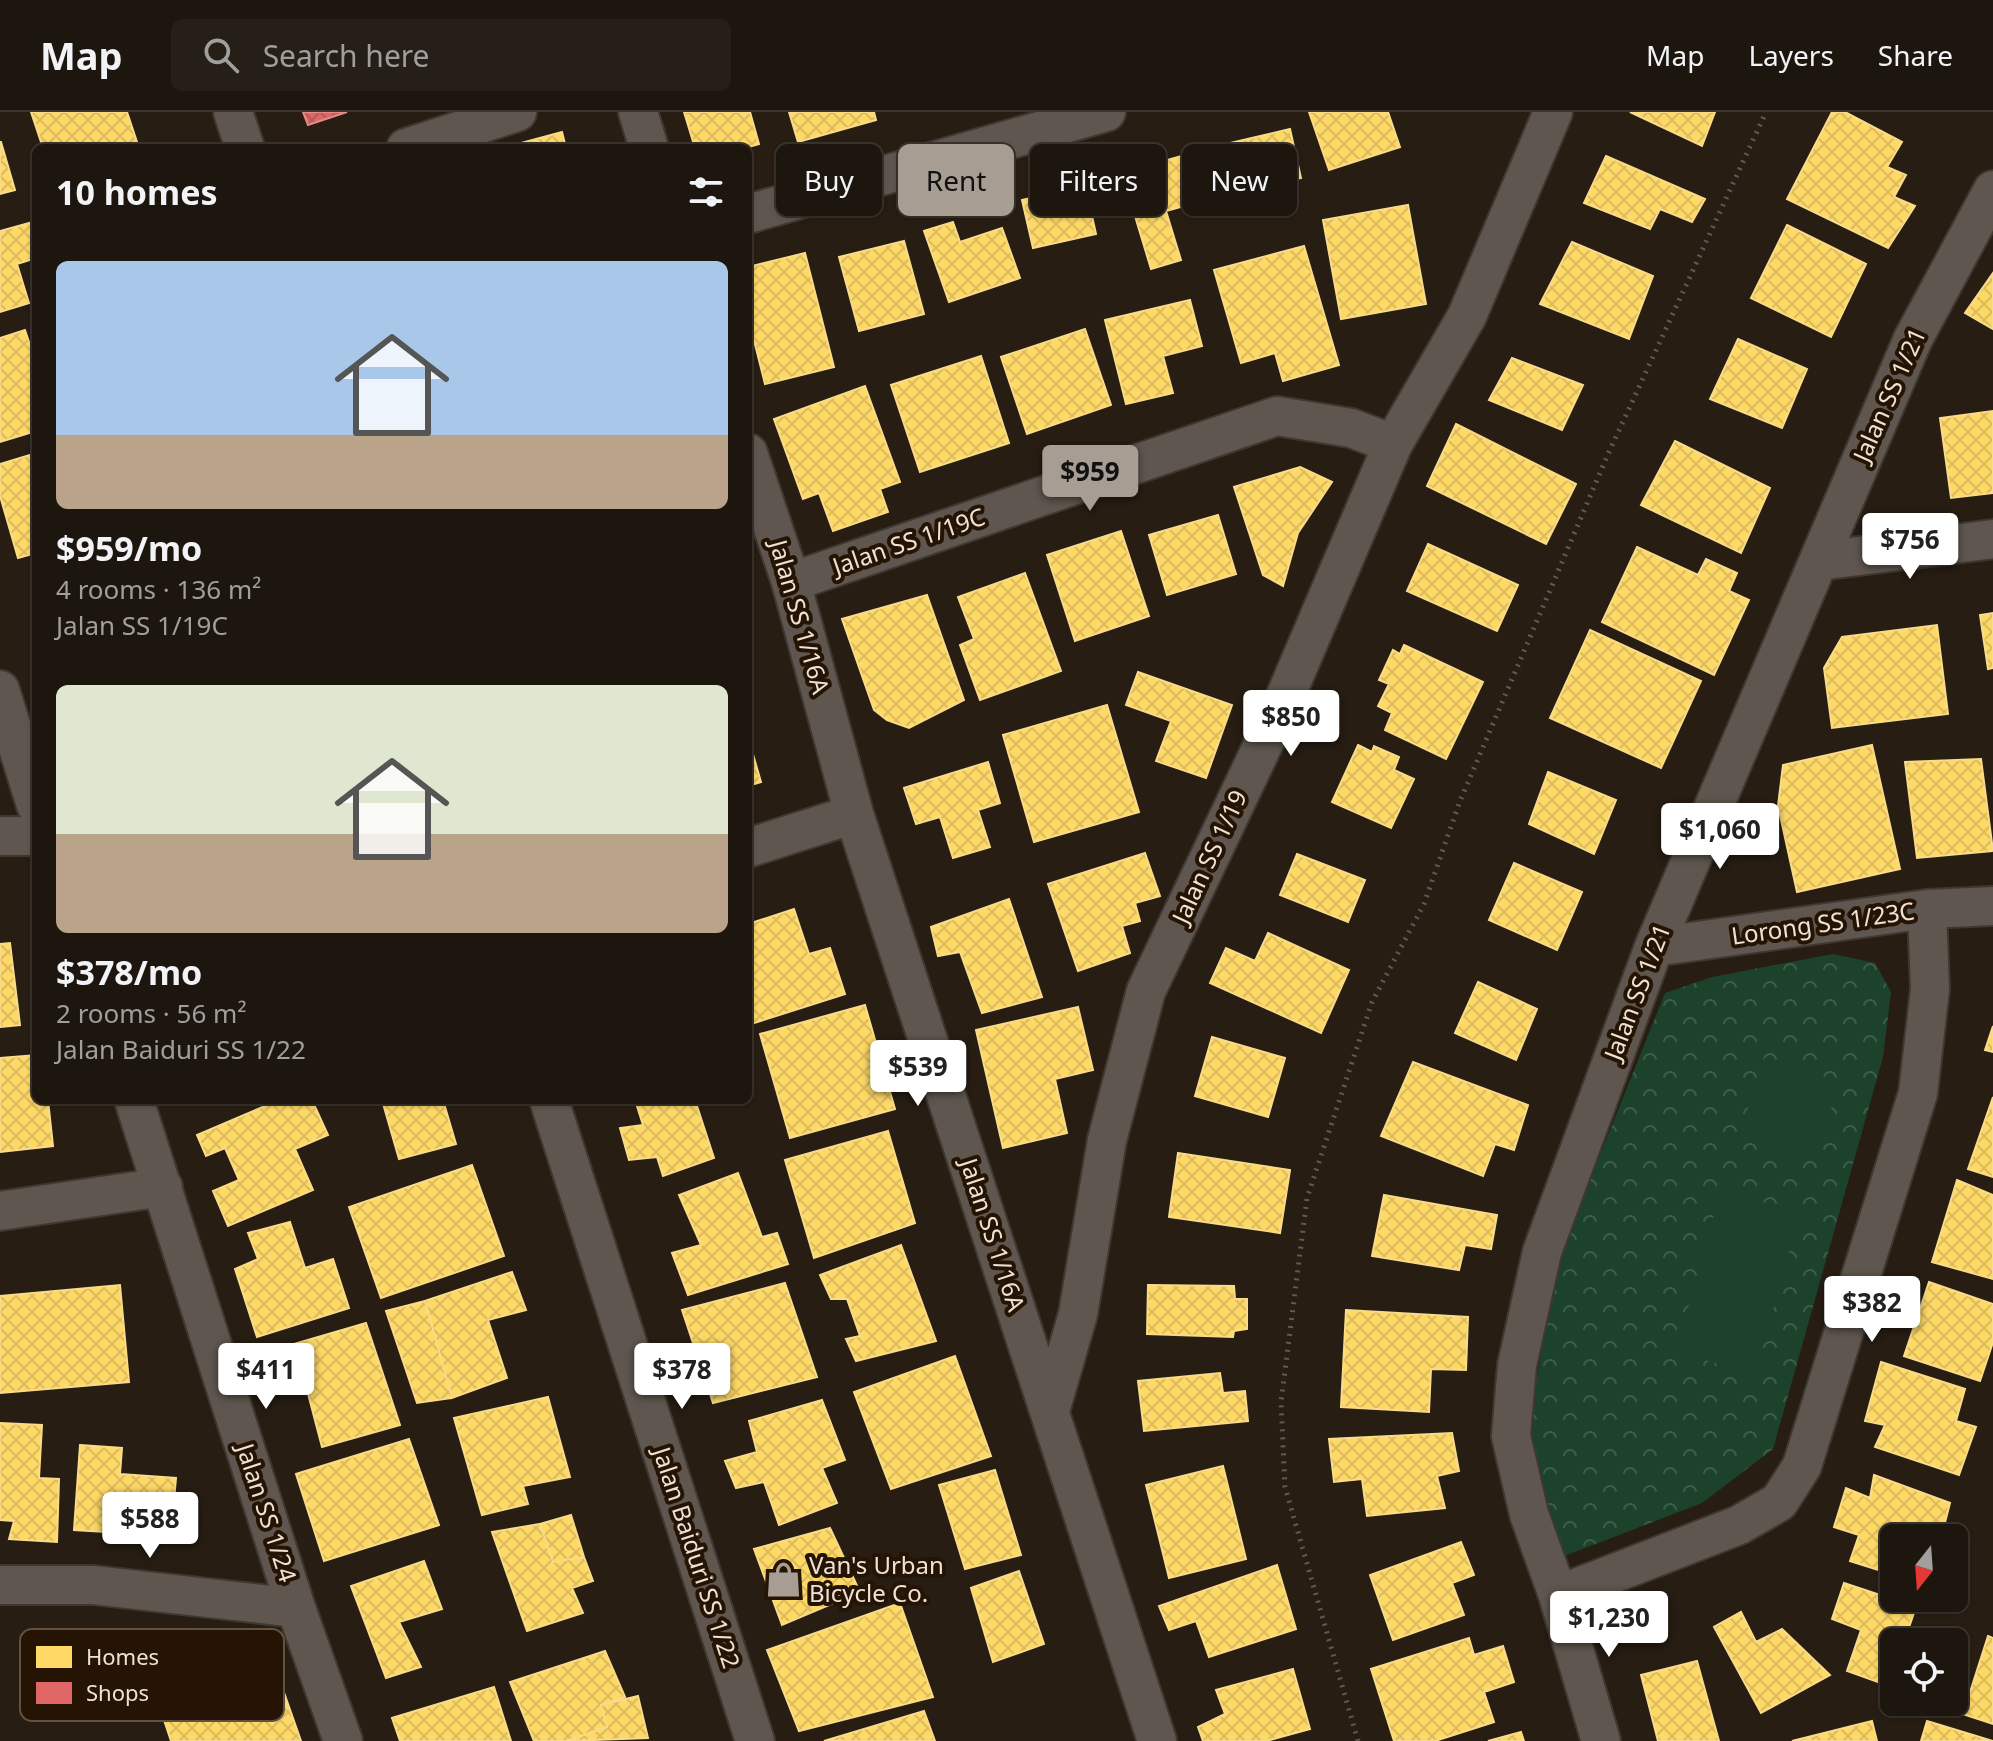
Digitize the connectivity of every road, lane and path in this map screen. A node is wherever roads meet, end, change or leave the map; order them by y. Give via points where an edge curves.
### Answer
1 (233, 112) edge
2 (638, 112) edge
3 (1106, 112) edge
4 (1553, 112) edge
5 (1766, 112) edge
6 (493, 116) edge
7 (412, 135) edge
8 (244, 144) edge
9 (648, 144) edge
10 (1993, 190) edge
11 (752, 213) edge
12 (1393, 444) junction
13 (752, 465) edge
14 (1993, 539) edge
15 (1819, 561) junction
16 (791, 582) junction
17 (0, 690) edge
18 (32, 792) edge
19 (854, 814) junction
20 (0, 836) edge
21 (32, 836) edge
22 (752, 847) edge
23 (1993, 906) edge
24 (1927, 909) junction
25 (1654, 947) junction
26 (135, 1104) edge
27 (550, 1104) edge
28 (163, 1187) junction
29 (0, 1211) edge
30 (1050, 1411) junction
31 (0, 1585) edge
32 (1558, 1595) junction
33 (296, 1608) junction
34 (343, 1741) edge
35 (755, 1741) edge
36 (1157, 1741) edge
37 (1358, 1741) edge
38 (1601, 1741) edge

1 - 8 street
2 - 9 street
3 - 11 street
4 - 12 street, Jalan SS 1/19 via 1467,316
5 - 37 path via 1609,452 1460,801 1424,904 1372,1002 1307,1198 1280,1445 1285,1487
6 - 7 street
10 - 15 street, Jalan SS 1/21 via 1913,339
12 - 16 street, Jalan SS 1/19C via 1351,428 1277,416
12 - 30 street, Jalan SS 1/19 via 1280,709 1146,991 1107,1140 1078,1314
13 - 16 street, Jalan SS 1/16A
14 - 15 street
15 - 25 street, Jalan SS 1/21
16 - 19 street, Jalan SS 1/16A
17 - 18 street
19 - 22 street
19 - 30 street, Jalan SS 1/16A
20 - 21 street
23 - 24 street, Lorong SS 1/23C
24 - 25 street, Lorong SS 1/23C
24 - 32 street via 1930,989 1918,1093 1802,1466 1779,1502 1739,1525
25 - 32 street, Jalan SS 1/21 via 1542,1252 1517,1365 1511,1436 1529,1514
26 - 28 street, Jalan SS 1/24
27 - 35 street, Jalan Baiduri SS 1/22
28 - 29 street
28 - 33 street, Jalan SS 1/24
30 - 36 street, Jalan SS 1/16A
31 - 33 street via 93,1585
32 - 38 street, Jalan SS 1/21
33 - 34 street, Jalan SS 1/24

